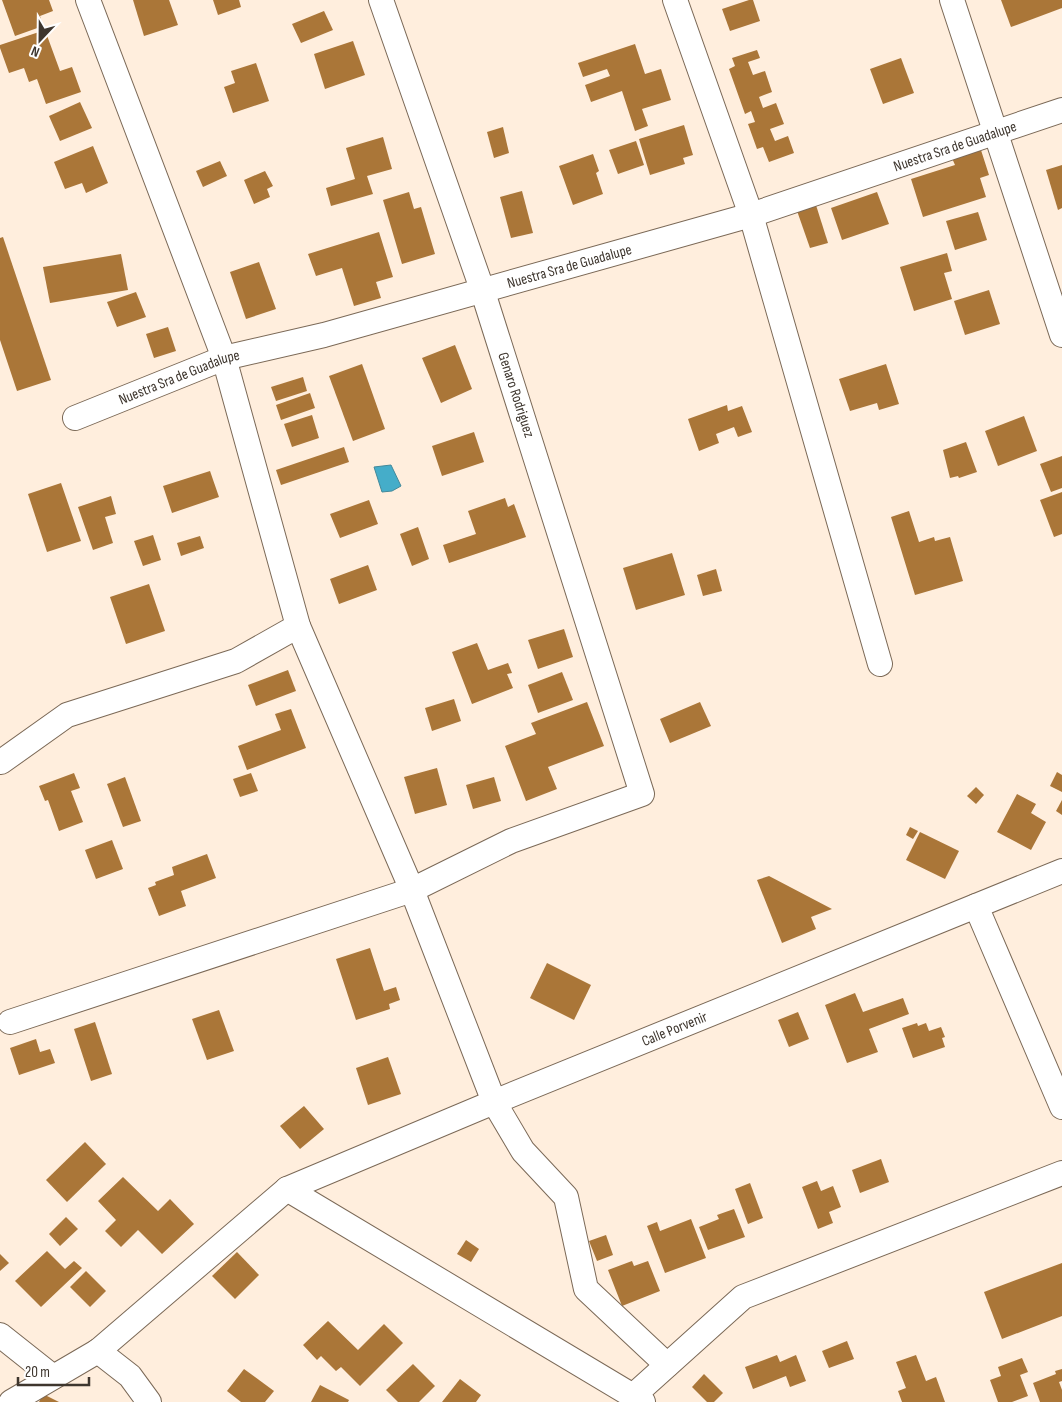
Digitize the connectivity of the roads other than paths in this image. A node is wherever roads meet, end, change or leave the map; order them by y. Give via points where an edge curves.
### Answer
1 (88, 0) edge
2 (381, 0) edge
3 (675, 0) edge
4 (952, 0) edge
5 (1062, 110) edge
6 (995, 131) junction
7 (751, 215) junction
8 (482, 289) junction
9 (1062, 335) edge
10 (224, 358) junction
11 (75, 418) dead end
12 (298, 626) junction
13 (880, 664) dead end
14 (1, 762) edge
15 (1062, 871) edge
16 (412, 890) junction
17 (976, 906) junction
18 (10, 1022) dead end
19 (494, 1102) junction
20 (1062, 1107) edge
21 (1062, 1173) edge
22 (287, 1189) junction
23 (0, 1335) edge
24 (98, 1351) junction
25 (666, 1365) junction
26 (53, 1378) junction
27 (638, 1399) edge
28 (11, 1402) edge
29 (149, 1402) edge

1 - 10 street
2 - 8 street, Genaro Rodriguez
3 - 7 street
4 - 6 street
5 - 6 street, Nuestra Sra de Guadalupe
6 - 7 street, Nuestra Sra de Guadalupe
6 - 9 street
7 - 8 street, Nuestra Sra de Guadalupe
7 - 13 street
8 - 10 street, Nuestra Sra de Guadalupe via 324,336
8 - 16 street, Genaro Rodriguez via 642,794 511,841
10 - 11 street, Nuestra Sra de Guadalupe
10 - 12 street
12 - 14 street via 236,661 67,715
12 - 16 street
15 - 17 street, Calle Porvenir
16 - 18 street
16 - 19 street
17 - 19 street, Calle Porvenir
17 - 20 street
19 - 22 street, Calle Porvenir
19 - 25 street via 523,1151 566,1197 586,1289
21 - 25 street via 743,1297
22 - 24 street, Calle Porvenir
22 - 27 street
23 - 26 street
24 - 26 street, Calle Porvenir
24 - 29 street via 130,1376
25 - 27 street
26 - 28 street, Calle Porvenir

